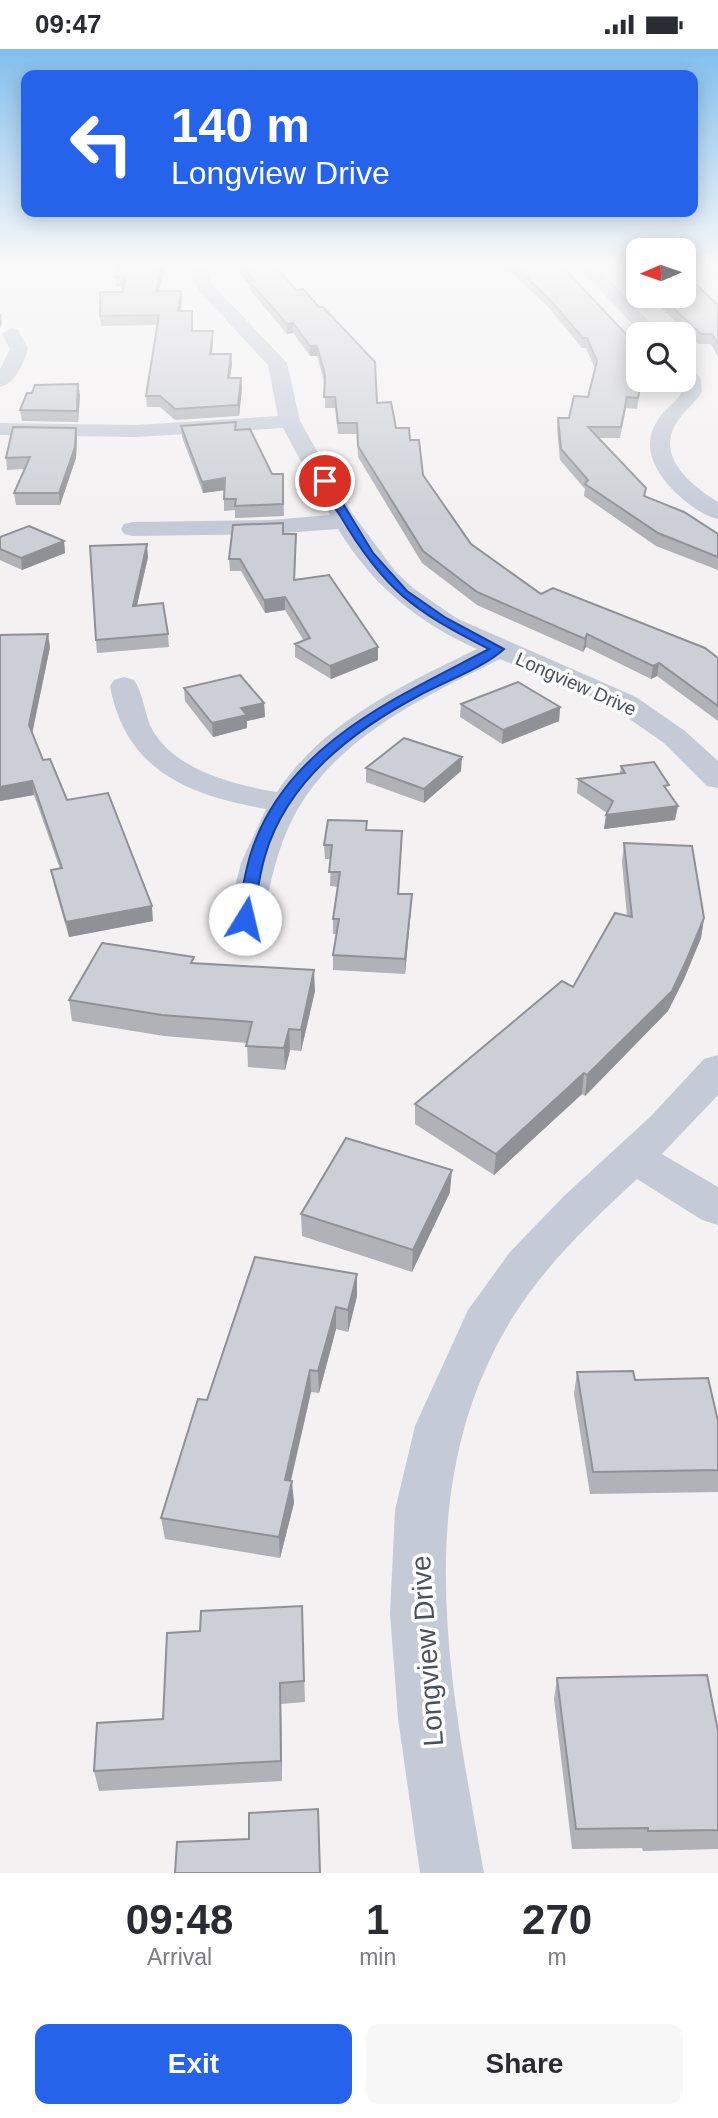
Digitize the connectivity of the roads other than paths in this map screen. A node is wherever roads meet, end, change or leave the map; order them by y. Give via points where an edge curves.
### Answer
1 (19, 349) edge
2 (263, 349) edge
3 (0, 381) edge
4 (696, 386) edge
5 (0, 421) edge
6 (290, 421) junction
7 (22, 426) junction
8 (0, 429) edge
9 (718, 512) edge
10 (348, 521) junction
11 (133, 529) dead end
12 (498, 649) junction
13 (124, 686) dead end
14 (718, 779) edge
15 (284, 803) junction
16 (245, 919) dead end
17 (718, 1069) edge
18 (635, 1157) junction
19 (718, 1208) edge
20 (452, 1873) edge

1 - 3 street via 13,366
2 - 6 street, Longview Drive via 282,373
4 - 9 street via 701,392 665,426 660,445 675,480
5 - 7 street
6 - 7 street via 136,431
6 - 10 street, Longview Drive
7 - 8 street
10 - 11 street
10 - 12 street, Longview Drive via 380,570 403,593 442,621
12 - 14 street, Longview Drive via 590,685 649,718 677,737
12 - 15 street via 406,696 345,735 320,757
13 - 15 street via 129,720 154,753 205,784
15 - 16 street via 258,855
17 - 18 street, Longview Drive
18 - 19 street
18 - 20 street, Longview Drive via 542,1248 502,1295 475,1342 430,1457 420,1517 417,1597 427,1711

